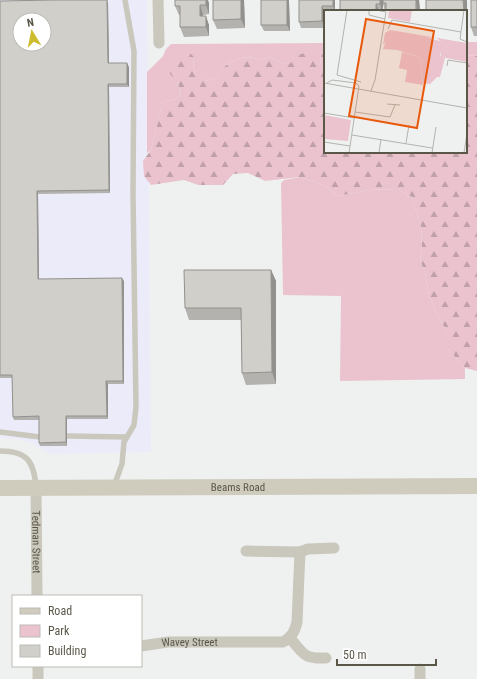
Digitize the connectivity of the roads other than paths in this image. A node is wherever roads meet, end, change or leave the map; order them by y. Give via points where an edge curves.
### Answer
1 (125, 0) edge
2 (158, 0) edge
3 (159, 43) dead end
4 (0, 432) edge
5 (67, 436) edge
6 (40, 437) edge
7 (126, 437) junction
8 (0, 451) edge
9 (477, 486) edge
10 (114, 487) junction
11 (0, 488) edge
12 (36, 488) junction
13 (334, 548) dead end
14 (246, 551) dead end
15 (300, 552) junction
16 (37, 595) edge
17 (290, 638) junction
18 (142, 646) edge
19 (326, 658) dead end
20 (38, 667) edge
21 (38, 679) edge

1 - 7 lane via 134,51 132,192 136,386 135,420
2 - 3 street
4 - 6 lane
5 - 7 lane
7 - 10 lane via 122,448 122,464
8 - 12 lane via 16,452 25,456 33,467
9 - 10 main road, Beams Road
10 - 12 main road, Beams Road
11 - 12 main road, Beams Road
12 - 16 street, Tedman Street
13 - 15 street via 308,549
14 - 15 street
15 - 17 street via 297,622
17 - 18 street, Wavey Street via 283,642 168,642
17 - 19 street via 310,659
20 - 21 street

